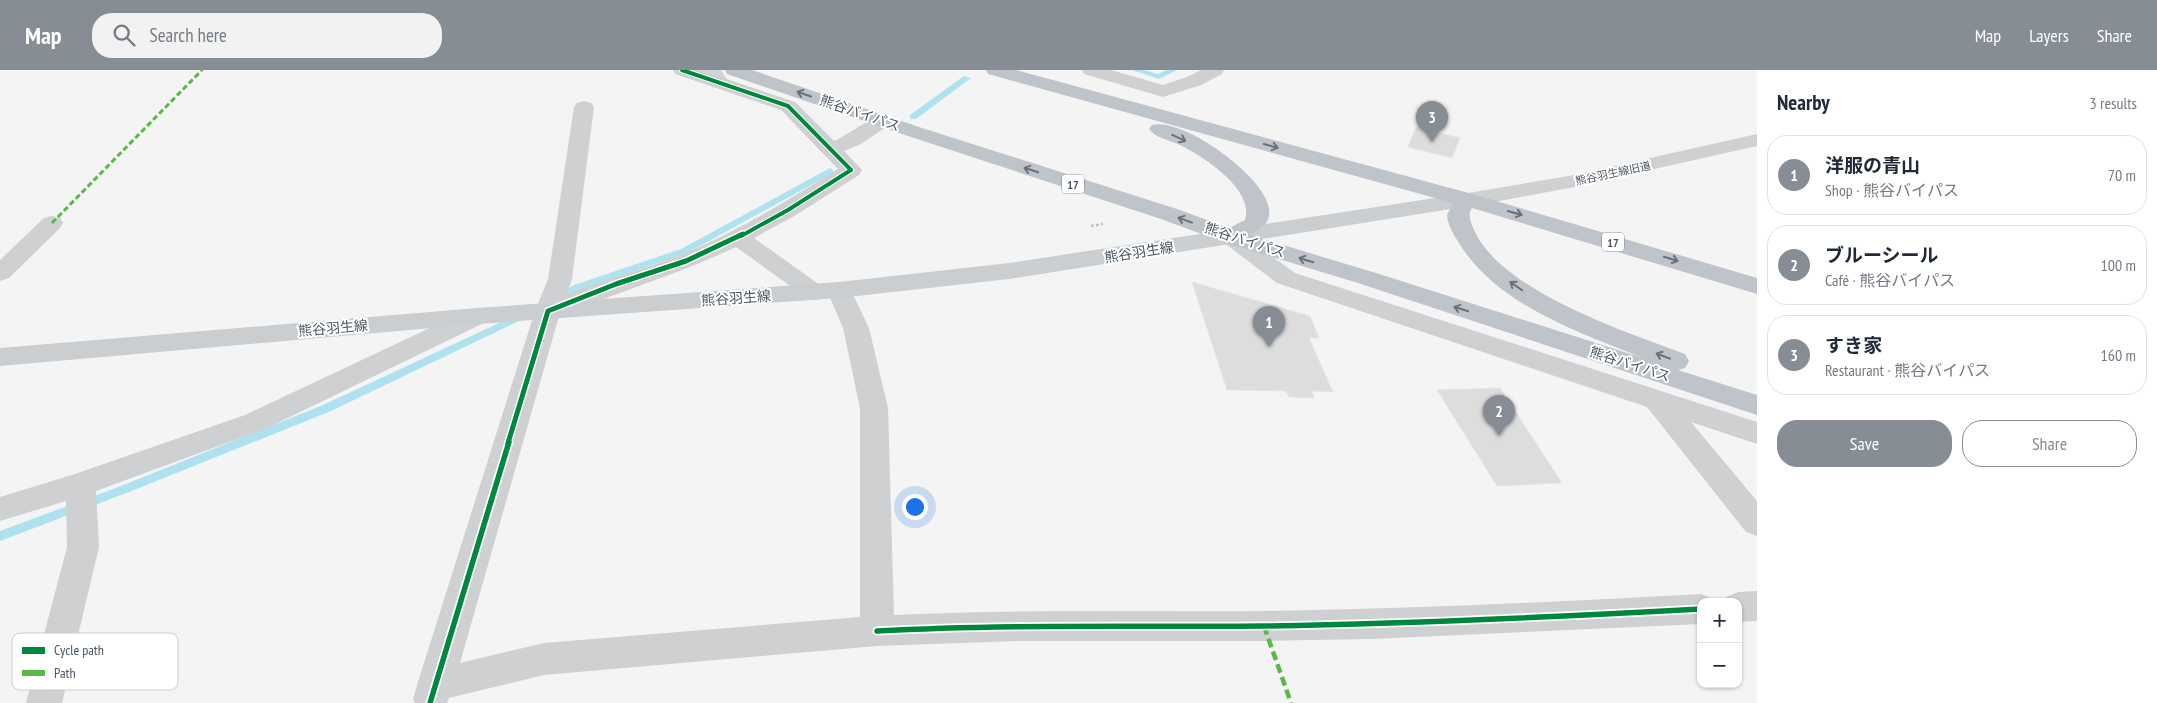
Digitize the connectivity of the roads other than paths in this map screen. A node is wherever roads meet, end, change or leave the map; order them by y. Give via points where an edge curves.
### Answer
1 (682, 70) edge
2 (734, 70) edge
3 (1091, 70) edge
4 (1215, 70) edge
5 (999, 71) edge
6 (584, 107) dead end
7 (882, 121) junction
8 (1757, 140) edge
9 (830, 149) junction
10 (1468, 200) junction
11 (52, 223) dead end
12 (738, 237) junction
13 (1231, 237) junction
14 (0, 273) edge
15 (1757, 286) edge
16 (828, 291) junction
17 (548, 311) junction
18 (477, 316) junction
19 (0, 357) edge
20 (1757, 393) edge
21 (1657, 400) junction
22 (1757, 405) edge
23 (1757, 433) edge
24 (80, 488) junction
25 (0, 509) edge
26 (1757, 523) edge
27 (1757, 606) edge
28 (1742, 607) edge
29 (1697, 609) edge
30 (877, 631) junction
31 (62, 633) edge
32 (47, 690) edge
33 (433, 694) edge
34 (44, 703) edge

1 - 9 street via 788,106
7 -> 2 highway, 熊谷バイパス / 17
3 - 4 street via 1163,91
5 -> 10 highway, 17
5 -> 13 highway via 1176,135 1216,156 1233,170 1256,201 1258,210 1255,223
6 - 17 street via 560,279
7 - 9 street via 854,140
13 -> 7 highway, 熊谷バイパス / 17
8 - 10 street, 熊谷羽生線旧道 via 1593,177
9 - 12 street via 851,170
10 - 13 main road, 熊谷羽生線
10 -> 15 highway, 17
20 -> 10 highway via 1596,330 1520,289 1496,272 1466,237 1457,217
11 - 14 street
12 - 16 street
12 - 17 street via 686,261
13 - 16 main road, 熊谷羽生線 via 1009,272
13 - 21 street via 1286,278
22 -> 13 highway, 熊谷バイパス / 17
16 - 17 main road, 熊谷羽生線
16 - 30 street via 856,328 874,408
17 - 18 main road, 熊谷羽生線
17 - 33 street
18 - 19 main road, 熊谷羽生線
18 - 24 street via 256,422
21 - 23 street
21 - 26 street
24 - 25 street
24 - 31 street via 83,547
27 - 28 street
29 - 30 street via 1537,618 1293,625 965,626
30 - 33 street via 544,659
32 - 34 street

